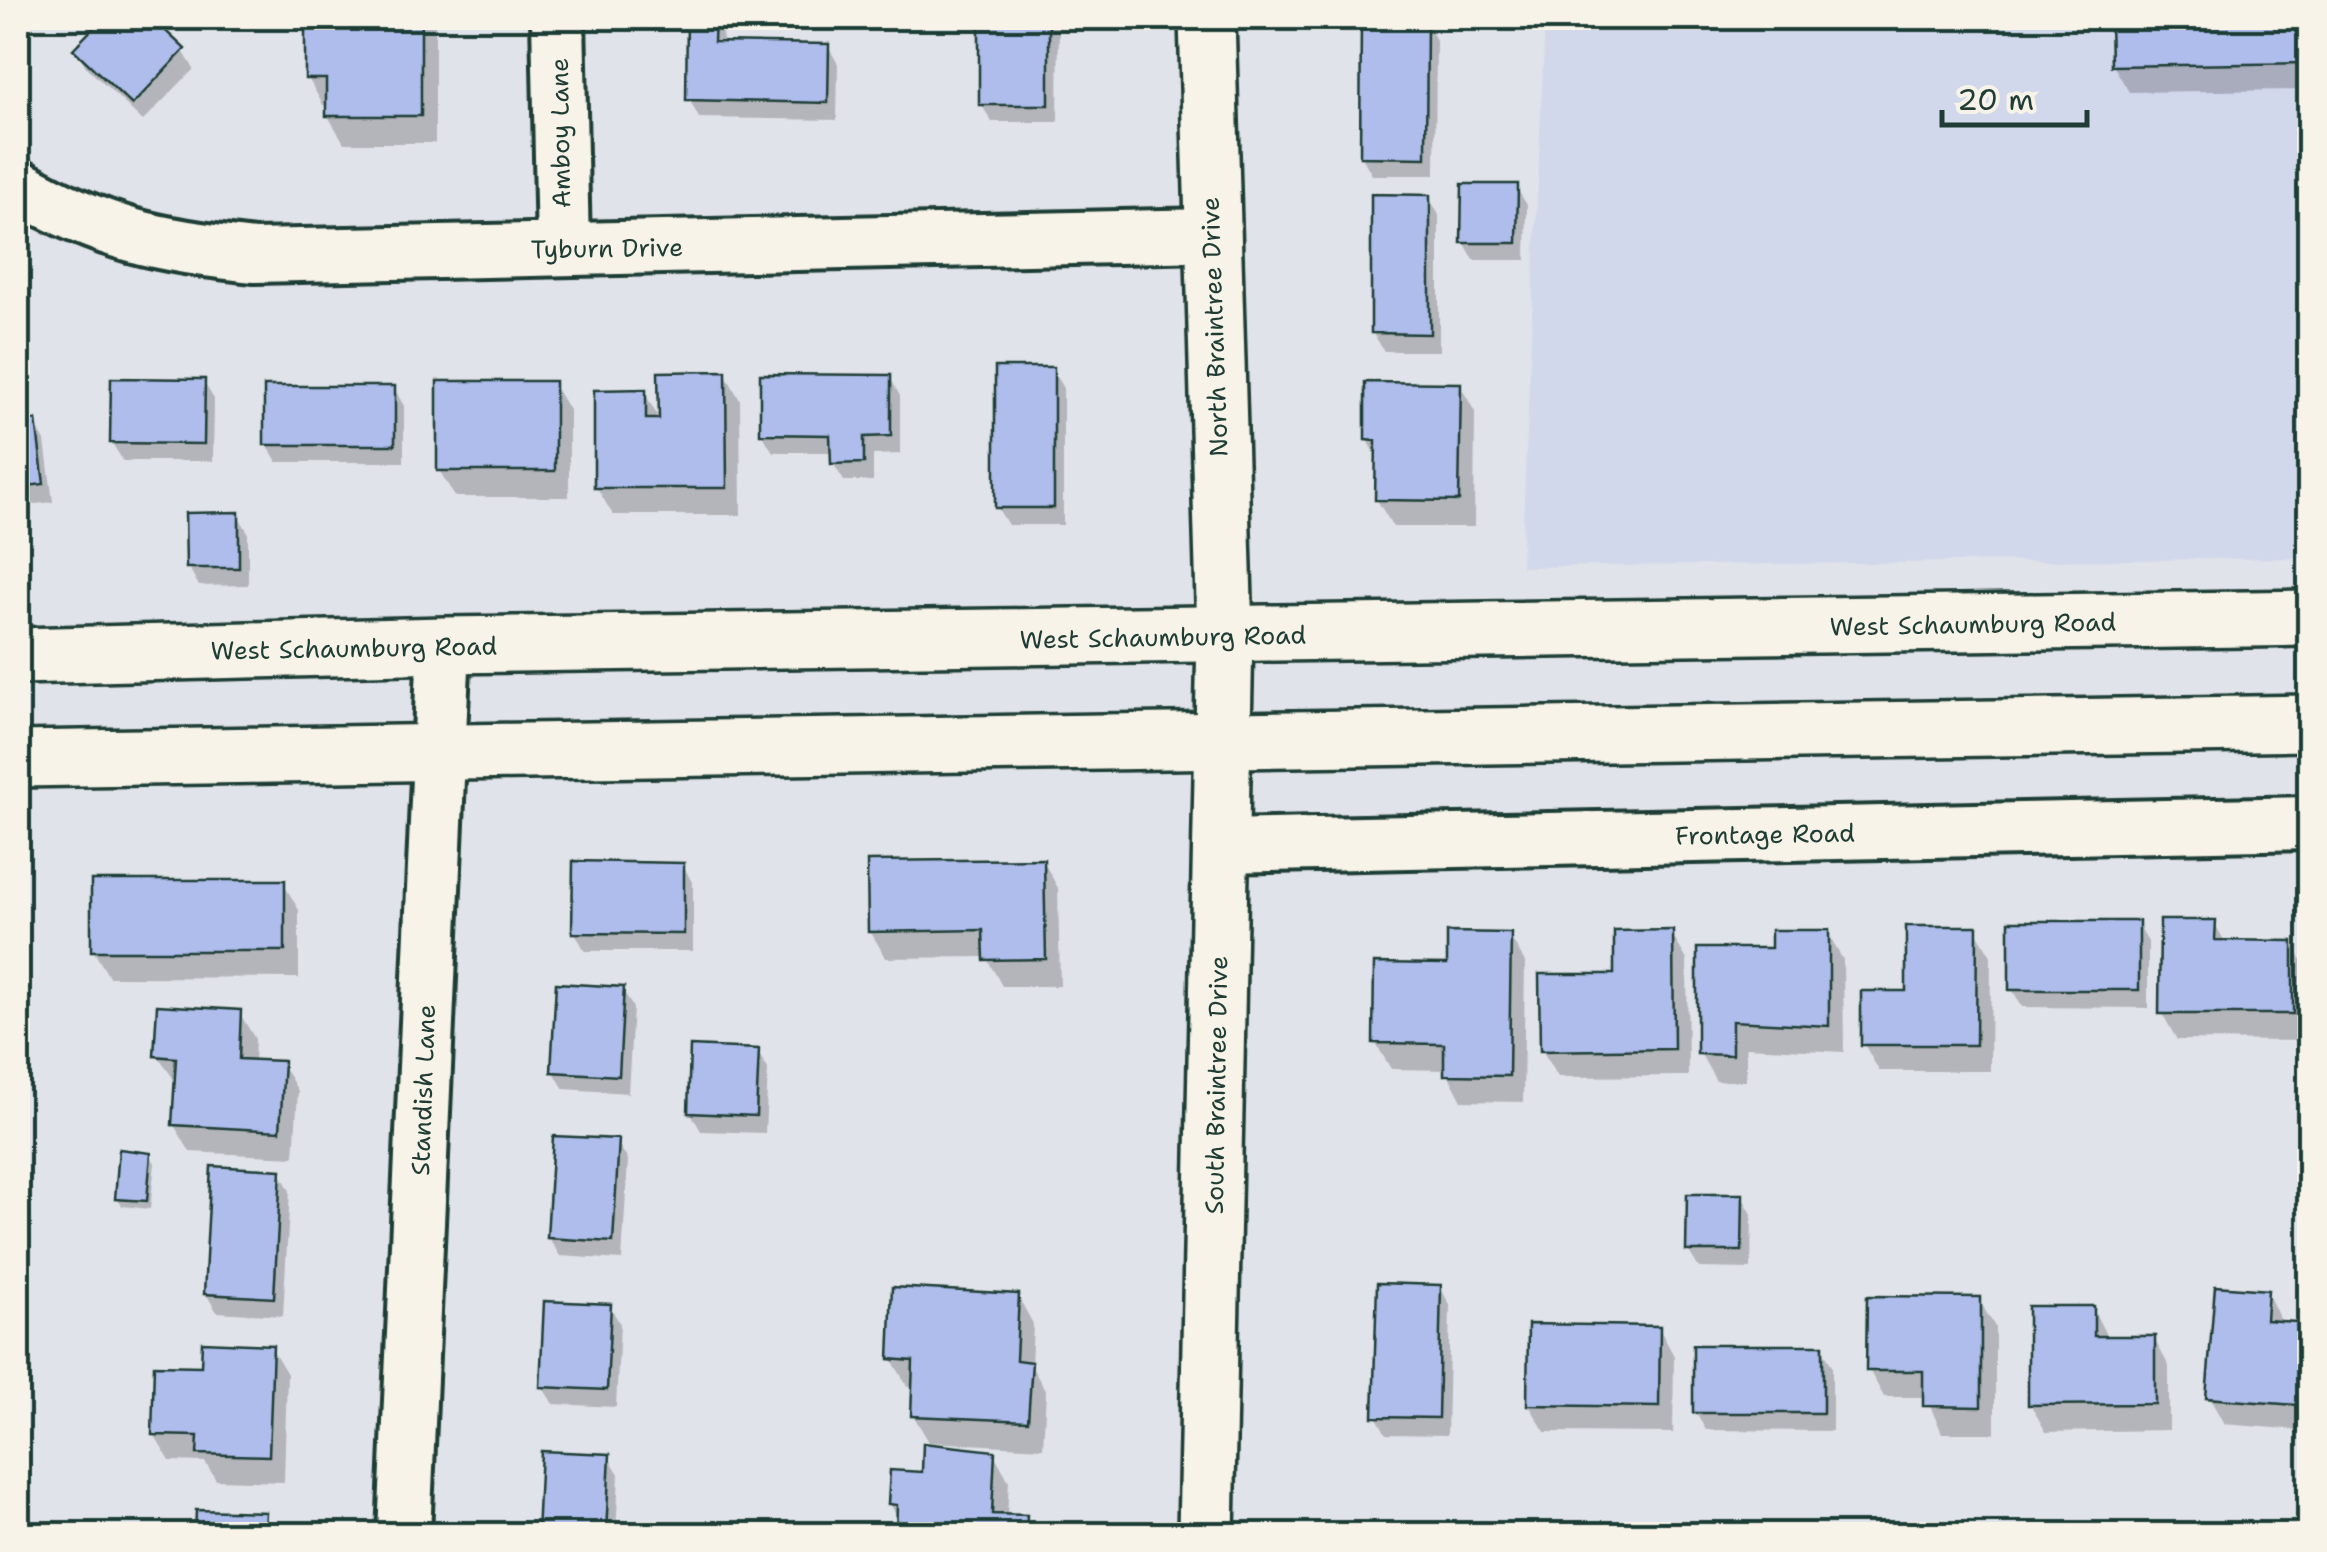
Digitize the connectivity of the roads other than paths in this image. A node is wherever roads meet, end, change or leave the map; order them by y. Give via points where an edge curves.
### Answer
1 (558, 18) edge
2 (1206, 18) edge
3 (18, 186) edge
4 (1210, 235) junction
5 (563, 248) junction
6 (2310, 618) edge
7 (1226, 636) junction
8 (444, 645) junction
9 (18, 656) edge
10 (2310, 724) edge
11 (1223, 740) junction
12 (437, 753) junction
13 (18, 759) edge
14 (2310, 823) edge
15 (1221, 846) junction
16 (404, 1534) edge
17 (1206, 1534) edge

1 - 5 street, Amboy Lane
2 - 4 main road, North Braintree Drive
3 - 5 street, Tyburn Drive via 74,218 155,244 254,256
4 - 5 street, Tyburn Drive
4 - 7 main road, North Braintree Drive
6 - 7 main road, West Schaumburg Road
7 - 8 main road, West Schaumburg Road
7 - 11 main road, South Braintree Drive
8 - 9 main road, West Schaumburg Road
8 - 12 street, Standish Lane
10 - 11 main road
11 - 12 main road
11 - 15 main road, South Braintree Drive
12 - 13 main road
12 - 16 street, Standish Lane
14 - 15 street, Frontage Road
15 - 17 main road, South Braintree Drive

